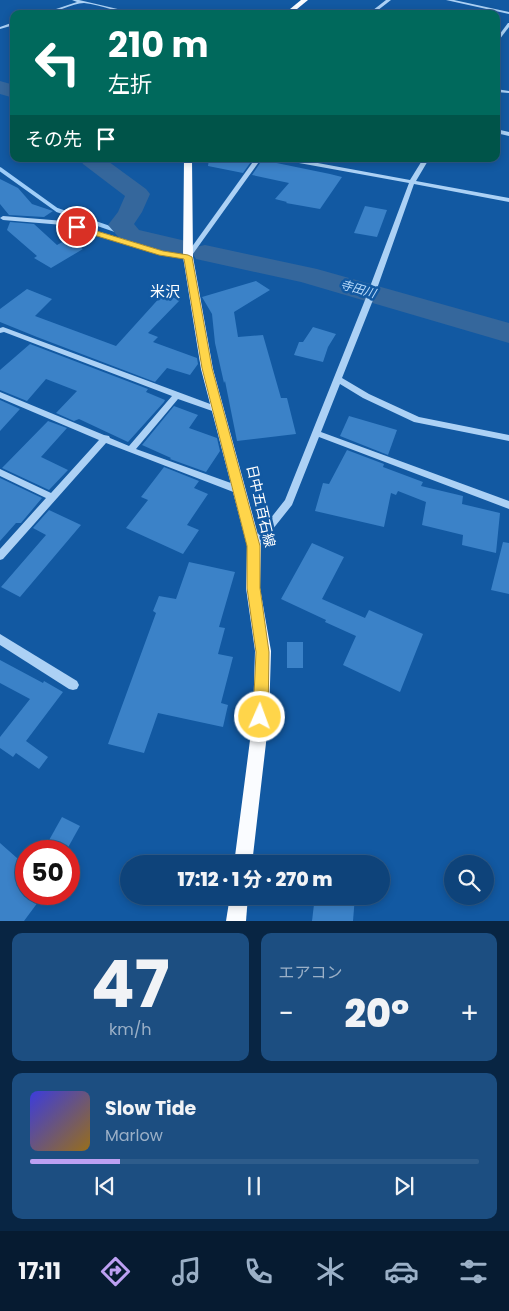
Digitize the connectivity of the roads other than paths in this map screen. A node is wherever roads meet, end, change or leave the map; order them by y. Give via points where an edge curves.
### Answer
1 (74, 0) edge
2 (305, 0) edge
3 (389, 0) edge
4 (448, 0) edge
5 (83, 1) edge
6 (55, 10) edge
7 (120, 10) edge
8 (292, 10) edge
9 (375, 10) edge
10 (495, 10) edge
11 (509, 24) edge
12 (500, 37) edge
13 (188, 162) edge
14 (256, 162) edge
15 (304, 162) edge
16 (424, 162) edge
17 (412, 182) junction
18 (509, 200) edge
19 (3, 218) dead end
20 (188, 257) junction
21 (374, 286) joint
22 (369, 300) joint
23 (0, 331) edge
24 (337, 379) junction
25 (0, 395) edge
26 (177, 395) junction
27 (218, 410) junction
28 (316, 433) junction
29 (106, 438) junction
30 (509, 438) edge
31 (130, 450) junction
32 (0, 472) edge
33 (239, 490) junction
34 (52, 497) junction
35 (509, 505) edge
36 (254, 546) junction
37 (0, 556) edge
38 (0, 639) edge
39 (72, 686) dead end
40 (244, 855) edge
41 (238, 905) edge
42 (236, 921) edge

1 - 5 street
2 - 8 main road
3 - 9 street
4 - 10 street
5 - 6 street
5 - 7 street
11 - 12 street
13 - 20 main road, 日中五百石線
14 - 20 street
15 - 17 street
16 - 17 street
17 - 18 street
17 - 21 street
19 - 20 street via 64,223 162,254
20 - 27 main road, 日中五百石線 via 207,368
21 - 22 street
22 - 24 street
23 - 26 street via 3,329
24 - 28 street
24 - 30 street via 418,420
25 - 29 street
26 - 27 street
26 - 31 street
27 - 33 main road, 日中五百石線
28 - 35 street
28 - 36 street via 288,502
29 - 31 street
29 - 34 street
31 - 33 street
32 - 34 street
33 - 36 main road, 日中五百石線
34 - 37 street
36 - 40 main road, 日中五百石線 via 254,588 262,652 261,707
38 - 39 street
41 - 42 main road

